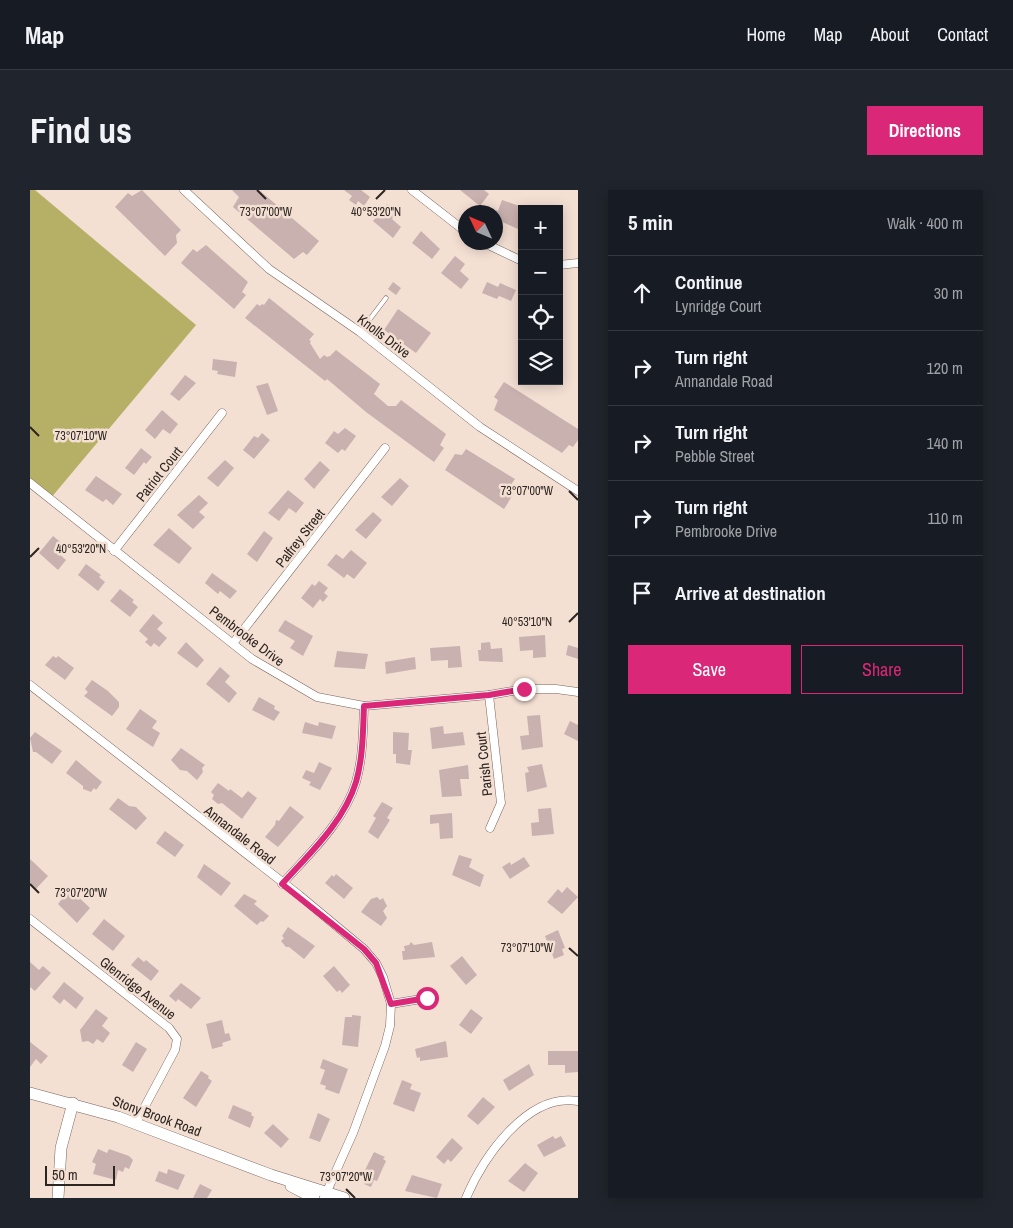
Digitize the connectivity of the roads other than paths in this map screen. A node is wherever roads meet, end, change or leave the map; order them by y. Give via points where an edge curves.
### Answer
1 (184, 190) edge
2 (412, 190) edge
3 (458, 226) edge
4 (499, 250) edge
5 (518, 259) edge
6 (578, 263) edge
7 (563, 265) edge
8 (386, 298) dead end
9 (360, 332) junction
10 (222, 413) dead end
11 (385, 448) dead end
12 (30, 483) edge
13 (578, 491) edge
14 (114, 551) junction
15 (234, 642) junction
16 (30, 685) edge
17 (578, 692) edge
18 (489, 695) junction
19 (364, 706) junction
20 (490, 828) dead end
21 (282, 884) junction
22 (30, 919) edge
23 (427, 998) dead end
24 (391, 1004) junction
25 (30, 1093) edge
26 (578, 1101) edge
27 (73, 1103) junction
28 (136, 1123) junction
29 (272, 1175) junction
30 (325, 1194) edge
31 (58, 1198) edge
32 (314, 1198) edge
33 (344, 1198) edge
34 (466, 1198) edge

1 - 9 street, Knolls Drive via 269,270
2 - 3 street
4 - 5 street
6 - 7 street
8 - 9 lane
9 - 13 street, Knolls Drive via 480,426
10 - 14 street, Patriot Court
11 - 15 street, Palfrey Street
12 - 14 street, Pembrooke Drive
14 - 15 street, Pembrooke Drive
15 - 19 street, Pembrooke Drive via 266,668 317,696
16 - 21 street, Annandale Road
17 - 18 street, Pembrooke Drive via 556,688 524,689
18 - 19 street, Pembrooke Drive
18 - 20 street, Parish Court via 501,802
19 - 21 street via 356,782 345,806
21 - 24 street, Annandale Road via 364,949 376,963
22 - 28 street, Glenridge Avenue via 169,1028 177,1039 175,1050
23 - 24 street
24 - 30 street, Annandale Road via 385,1046 353,1133
25 - 27 main road, Stony Brook Road
26 - 34 street via 547,1104 522,1118 487,1160
27 - 28 main road, Stony Brook Road
27 - 31 main road via 61,1148
28 - 29 main road, Stony Brook Road
29 - 30 main road, Stony Brook Road
29 - 32 main road, Stony Brook Road
30 - 33 main road, Stony Brook Road

